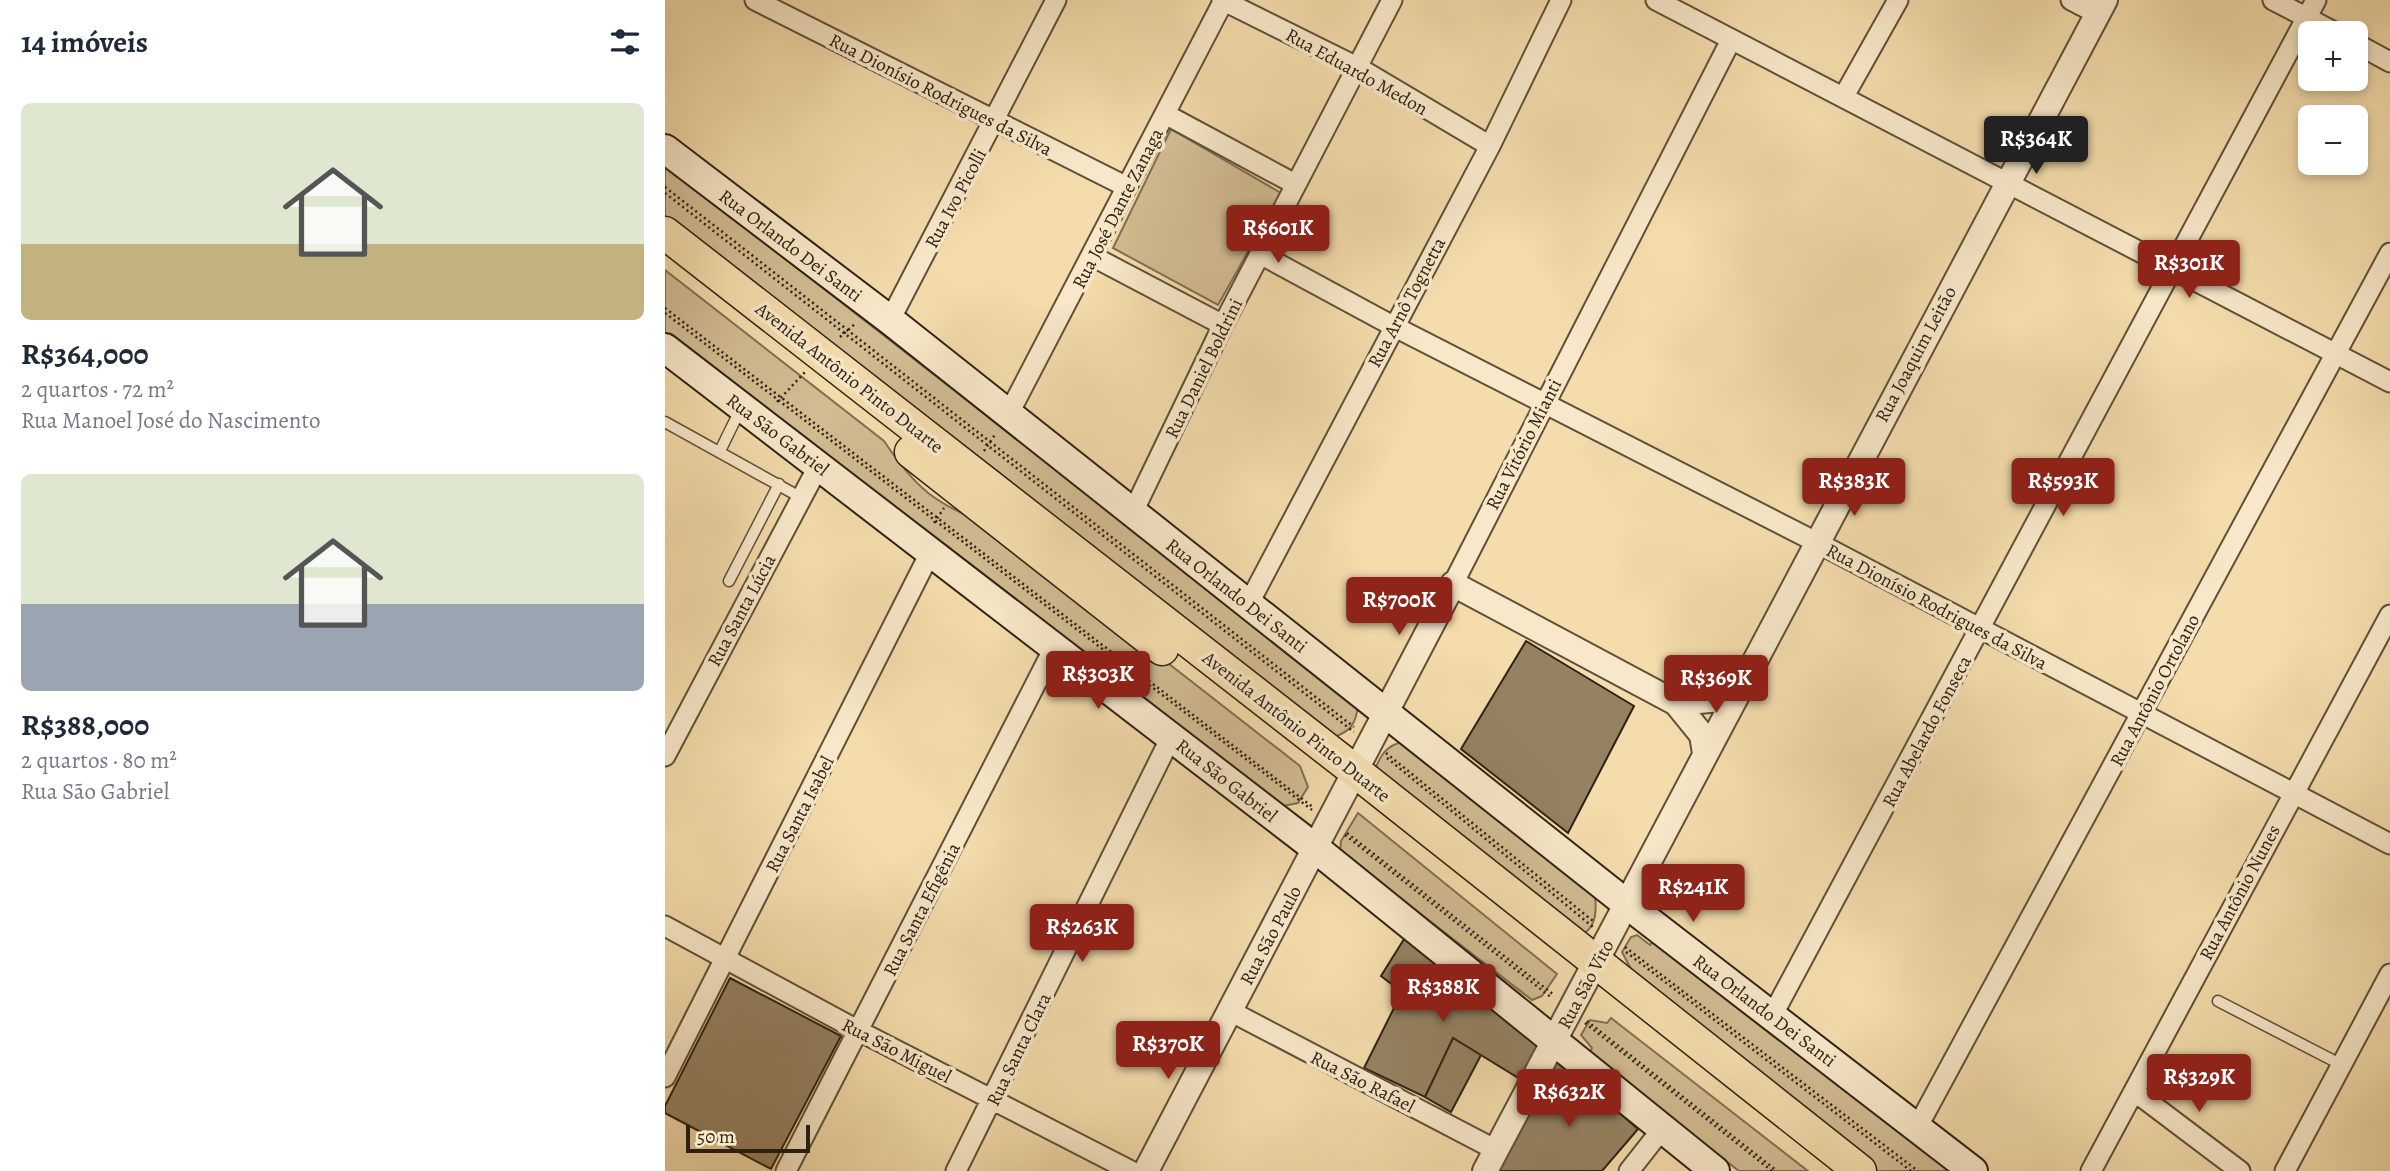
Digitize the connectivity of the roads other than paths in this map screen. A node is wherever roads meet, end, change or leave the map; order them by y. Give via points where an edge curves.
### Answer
1 (755, 0) edge
2 (1056, 0) edge
3 (1223, 0) edge
4 (1392, 0) edge
5 (1561, 0) edge
6 (1656, 0) edge
7 (1898, 0) edge
8 (2071, 0) edge
9 (2273, 0) edge
10 (2316, 0) edge
11 (2102, 7) edge
12 (2307, 18) junction
13 (2313, 21) edge
14 (1731, 40) junction
15 (2368, 50) edge
16 (2390, 62) edge
17 (1357, 67) junction
18 (1845, 96) junction
19 (1165, 114) junction
20 (995, 123) junction
21 (1490, 146) junction
22 (665, 149) edge
23 (2006, 183) junction
24 (1295, 184) junction
25 (1127, 187) junction
26 (665, 233) edge
27 (2390, 253) edge
28 (1261, 254) junction
29 (1092, 256) junction
30 (665, 261) edge
31 (2172, 269) junction
32 (890, 320) junction
33 (1223, 325) junction
34 (1392, 326) junction
35 (2335, 352) junction
36 (667, 356) edge
37 (2390, 382) edge
38 (1543, 403) junction
39 (742, 406) junction
40 (1008, 415) junction
41 (665, 422) edge
42 (720, 451) junction
43 (819, 465) junction
44 (779, 484) junction
45 (800, 497) junction
46 (1132, 514) junction
47 (1816, 542) junction
48 (931, 551) junction
49 (729, 581) dead end
50 (1453, 584) junction
51 (1249, 603) junction
52 (2390, 615) edge
53 (1981, 630) junction
54 (1055, 646) junction
55 (1741, 684) junction
56 (1676, 702) junction
57 (1386, 712) junction
58 (2142, 713) junction
59 (1171, 737) junction
60 (1705, 753) junction
61 (665, 756) edge
62 (1361, 761) junction
63 (2292, 792) junction
64 (2390, 844) edge
65 (1315, 848) junction
66 (1628, 905) junction
67 (665, 926) edge
68 (727, 958) junction
69 (1591, 974) junction
70 (2390, 974) edge
71 (2218, 1001) dead end
72 (1230, 1011) junction
73 (1772, 1016) junction
74 (859, 1031) junction
75 (1554, 1043) junction
76 (2342, 1065) junction
77 (665, 1077) edge
78 (2134, 1091) junction
79 (993, 1100) junction
80 (1918, 1126) junction
81 (1661, 1129) junction
82 (1491, 1160) edge
83 (786, 1171) edge
84 (955, 1171) edge
85 (1131, 1171) edge
86 (1146, 1171) edge
87 (1629, 1171) edge
88 (1715, 1171) edge
89 (1826, 1171) edge
90 (1860, 1171) edge
91 (1973, 1171) edge
92 (2091, 1171) edge
93 (2240, 1171) edge
94 (2285, 1171) edge

1 - 20 street, Rua Dionísio Rodrigues da Silva
2 - 20 street, Rua Ivo Picolli
3 - 17 street, Rua Eduardo Medon
3 - 19 street, Rua José Dante Zanaga
4 - 17 street, Rua Daniel Boldrini
5 - 21 street, Rua Arnô Tognetta
6 - 14 street
7 - 18 street
8 - 11 street
9 - 12 street
10 - 12 street, Rua Abelardo Fonseca
11 - 23 street, Rua Joaquim Leitão
12 - 13 street
12 - 31 street, Rua Abelardo Fonseca
14 - 18 street
14 - 38 street, Rua Vitório Mianti
15 - 16 street
17 - 21 street, Rua Eduardo Medon
17 - 24 street, Rua Daniel Boldrini
18 - 23 street
19 - 24 street
19 - 25 street, Rua José Dante Zanaga
20 - 25 street, Rua Dionísio Rodrigues da Silva
20 - 32 street, Rua Ivo Picolli
21 - 34 street, Rua Arnô Tognetta
22 - 32 main road, Rua Orlando Dei Santi
23 - 31 street
23 - 47 street, Rua Joaquim Leitão
24 - 28 street, Rua Daniel Boldrini
25 - 29 street, Rua José Dante Zanaga
26 - 62 main road, Avenida Antônio Pinto Duarte
27 - 35 street, Rua Antônio Ortolano
28 - 33 street, Rua Daniel Boldrini
28 - 34 street, Rua Dionísio Rodrigues da Silva
29 - 33 street
29 - 40 street, Rua José Dante Zanaga
30 - 62 main road, Avenida Antônio Pinto Duarte via 1047,561
31 - 35 street
31 - 53 street, Rua Abelardo Fonseca
32 - 40 main road, Rua Orlando Dei Santi
33 - 46 street, Rua Daniel Boldrini
34 - 38 street, Rua Dionísio Rodrigues da Silva
34 - 51 street, Rua Arnô Tognetta
35 - 37 street
35 - 58 street, Rua Antônio Ortolano
36 - 39 main road, Rua São Gabriel
38 - 47 street, Rua Dionísio Rodrigues da Silva
38 - 50 street, Rua Vitório Mianti
39 - 42 lane
39 - 43 main road, Rua São Gabriel
40 - 46 main road, Rua Orlando Dei Santi
41 - 42 lane
42 - 44 lane
43 - 45 street, Rua Santa Lúcia
43 - 48 main road, Rua São Gabriel
44 - 45 lane
44 - 49 lane
45 - 61 street, Rua Santa Lúcia
46 - 51 main road, Rua Orlando Dei Santi
47 - 53 street, Rua Dionísio Rodrigues da Silva
47 - 55 street, Rua Joaquim Leitão
48 - 54 main road, Rua São Gabriel
48 - 68 street, Rua Santa Isabel
50 - 56 street
50 - 57 street, Rua Vitório Mianti
51 - 57 main road, Rua Orlando Dei Santi
52 - 63 street, Rua Antônio Nunes
53 - 58 street, Rua Dionísio Rodrigues da Silva
53 - 73 street, Rua Abelardo Fonseca
54 - 59 main road, Rua São Gabriel
54 - 74 street, Rua Santa Efigênia
55 - 56 street via 1721,699
55 - 60 street, Rua São Vito
56 - 60 street via 1702,735
57 - 62 street, Rua Vitório Mianti
57 - 66 main road, Rua Orlando Dei Santi
58 - 63 street, Rua Dionísio Rodrigues da Silva
58 - 80 street, Rua Antônio Ortolano
59 - 65 main road, Rua São Gabriel
59 - 79 street, Rua Santa Clara
60 - 66 street, Rua São Vito
62 - 65 street, Rua Vitório Mianti
62 - 69 main road, Avenida Antônio Pinto Duarte
63 - 64 street, Rua Dionísio Rodrigues da Silva
63 - 78 street, Rua Antônio Nunes
65 - 72 street, Rua São Paulo
65 - 75 main road, Rua São Gabriel
66 - 69 street, Rua São Vito
66 - 73 main road, Rua Orlando Dei Santi
67 - 68 street, Rua São Miguel
68 - 74 street, Rua São Miguel
68 - 77 street, Rua Santa Isabel
69 - 75 street, Rua São Vito
69 - 89 main road, Avenida Antônio Pinto Duarte
69 - 90 main road, Avenida Antônio Pinto Duarte
70 - 76 street
71 - 76 lane
72 - 82 street, Rua São Rafael
72 - 86 street, Rua São Paulo
73 - 80 main road, Rua Orlando Dei Santi
74 - 79 street, Rua São Miguel
74 - 83 street, Rua Santa Efigênia
75 - 81 main road, Rua São Gabriel
75 - 82 street, Rua São Vito
76 - 94 street
78 - 92 street, Rua Antônio Nunes
78 - 93 street
79 - 84 street, Rua Santa Clara
79 - 85 street, Rua São Miguel
80 - 91 main road, Rua Orlando Dei Santi
81 - 87 street
81 - 88 main road, Rua São Gabriel

